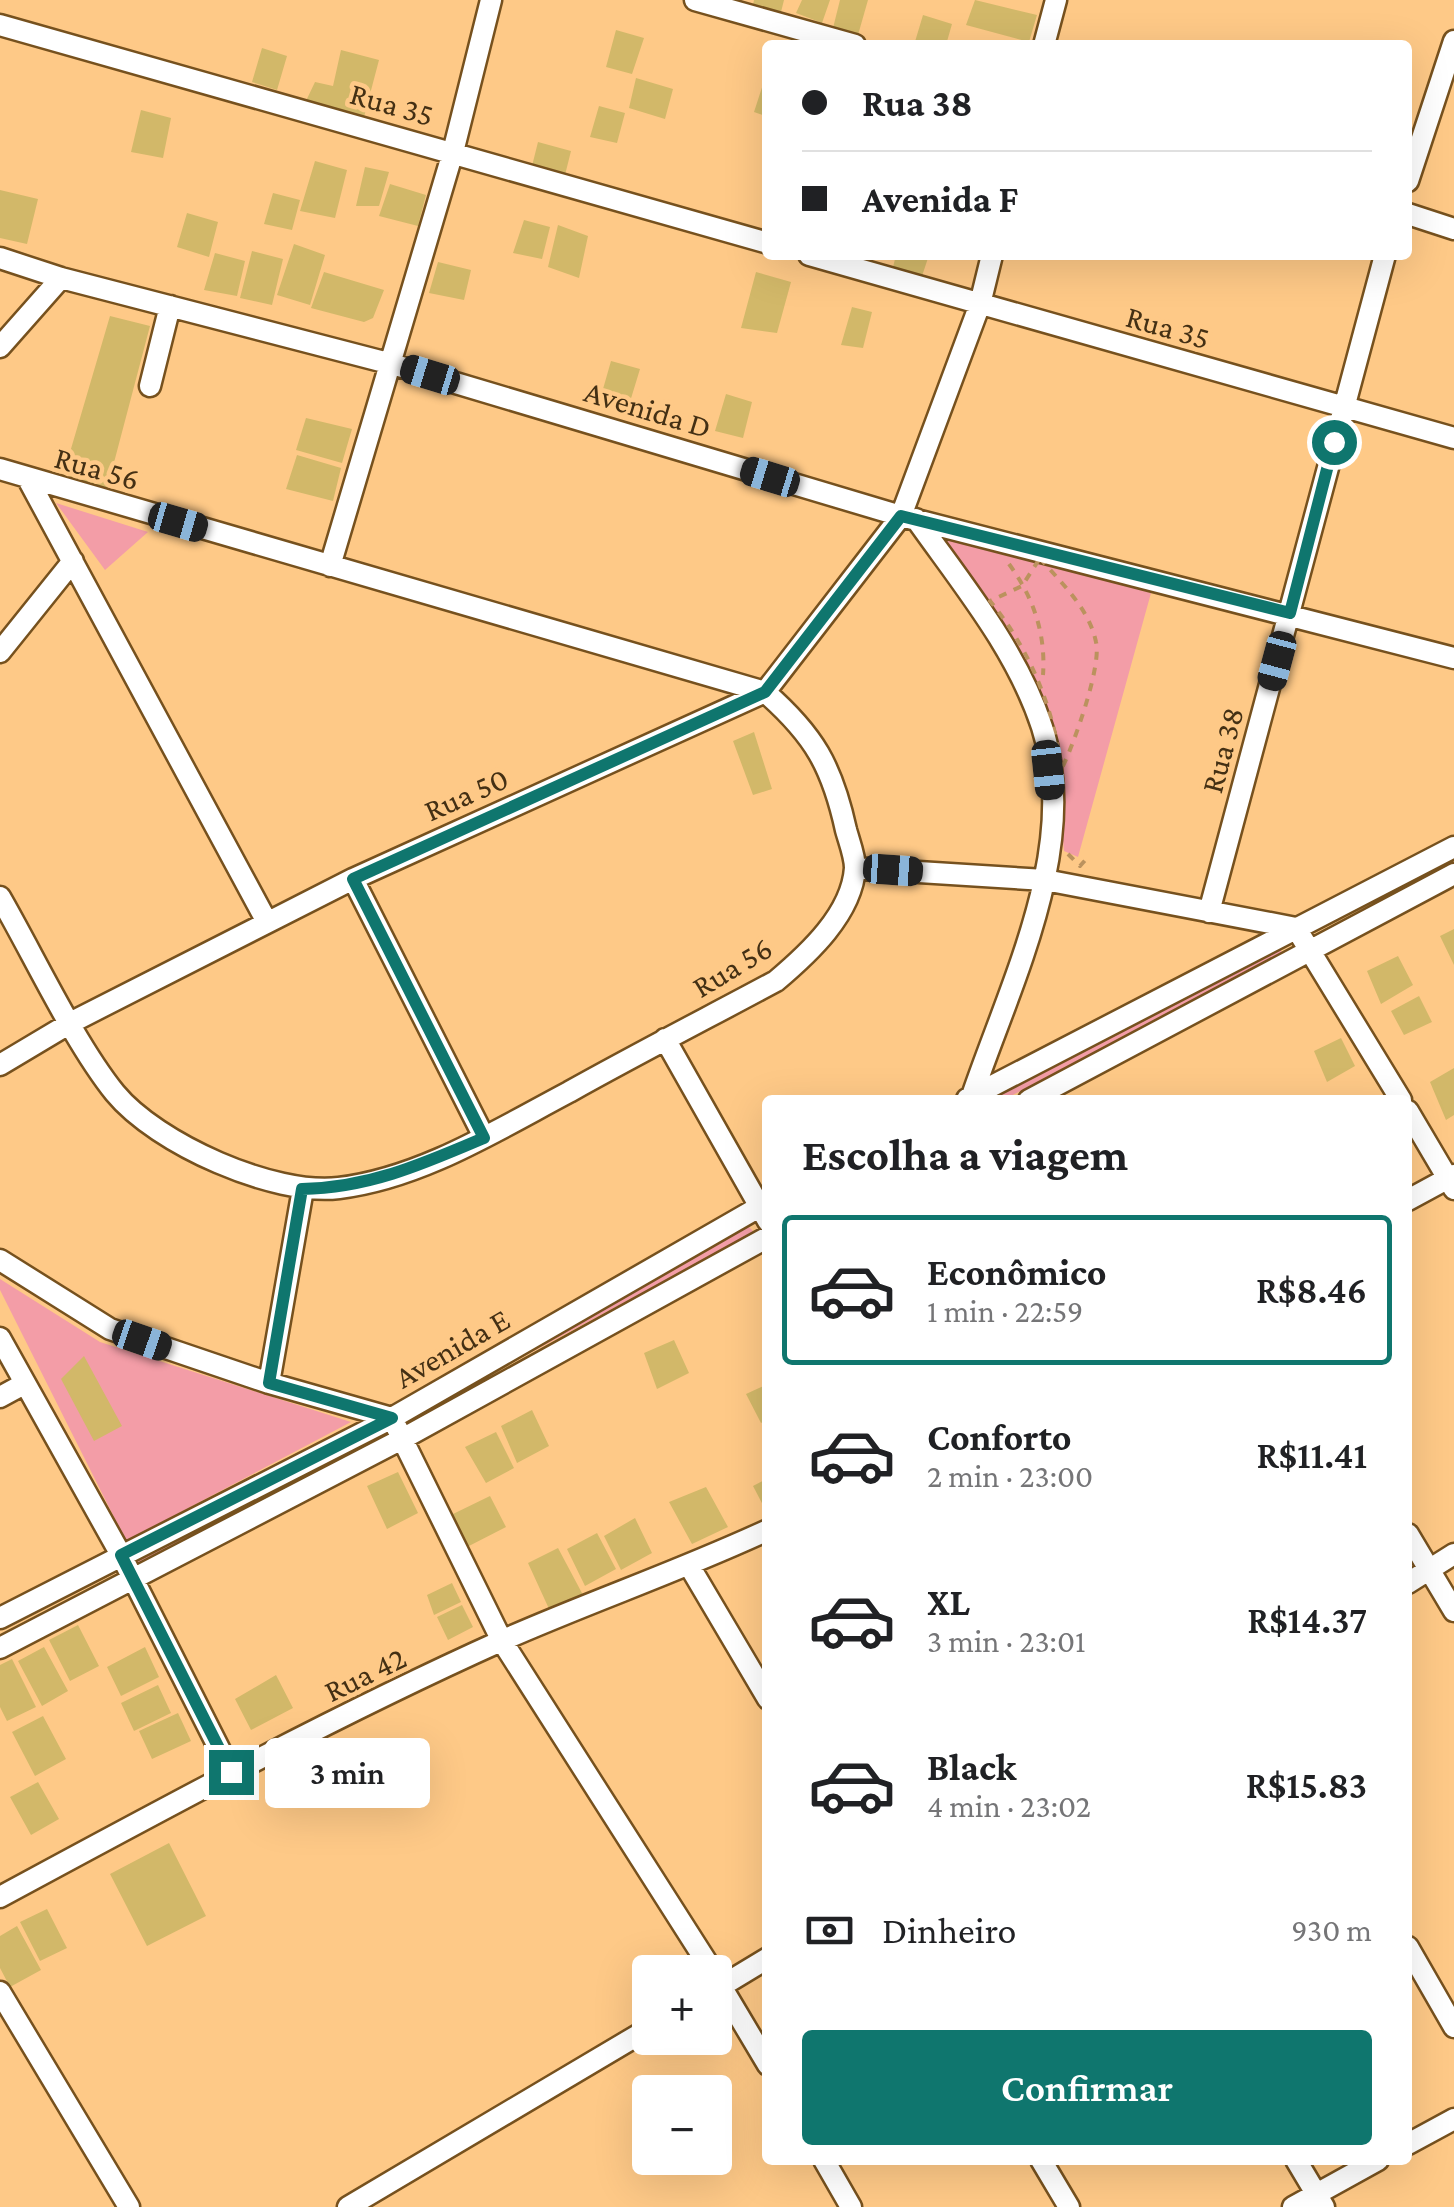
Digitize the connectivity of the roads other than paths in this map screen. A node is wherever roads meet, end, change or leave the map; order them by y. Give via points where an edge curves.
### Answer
1 (491, 0) edge
2 (695, 0) edge
3 (1056, 0) edge
4 (0, 25) edge
5 (838, 40) edge
6 (1045, 40) edge
7 (1454, 41) edge
8 (453, 152) junction
9 (1412, 169) edge
10 (1412, 215) edge
11 (1454, 229) edge
12 (762, 241) edge
13 (0, 258) edge
14 (826, 260) edge
15 (991, 260) edge
16 (1384, 260) edge
17 (61, 278) junction
18 (980, 304) junction
19 (170, 306) junction
20 (0, 347) edge
21 (392, 364) junction
22 (150, 386) dead end
23 (1343, 408) junction
24 (1454, 438) edge
25 (0, 469) edge
26 (28, 479) junction
27 (908, 517) junction
28 (72, 560) junction
29 (330, 566) junction
30 (1290, 613) junction
31 (0, 652) edge
32 (1454, 658) edge
33 (765, 692) junction
34 (1454, 847) edge
35 (854, 868) junction
36 (1454, 874) edge
37 (353, 879) junction
38 (1045, 880) junction
39 (0, 897) edge
40 (1209, 912) junction
41 (266, 922) junction
42 (1296, 928) junction
43 (1311, 952) junction
44 (72, 1022) junction
45 (665, 1040) junction
46 (0, 1064) edge
47 (969, 1095) edge
48 (974, 1095) edge
49 (1039, 1095) edge
50 (1398, 1095) edge
51 (1412, 1117) edge
52 (484, 1138) junction
53 (1452, 1181) edge
54 (302, 1189) junction
55 (1412, 1198) edge
56 (762, 1205) edge
57 (762, 1212) edge
58 (762, 1240) edge
59 (0, 1260) edge
60 (0, 1338) edge
61 (269, 1383) junction
62 (24, 1384) junction
63 (0, 1398) edge
64 (392, 1418) junction
65 (404, 1438) junction
66 (762, 1533) edge
67 (1412, 1540) edge
68 (1454, 1554) edge
69 (121, 1555) junction
70 (690, 1566) junction
71 (1430, 1569) junction
72 (132, 1577) junction
73 (1412, 1580) edge
74 (1454, 1611) edge
75 (0, 1618) edge
76 (502, 1641) junction
77 (0, 1648) edge
78 (762, 1690) edge
79 (231, 1772) junction
80 (0, 1897) edge
81 (1412, 1954) edge
82 (700, 1955) edge
83 (762, 1961) edge
84 (732, 1974) edge
85 (0, 1992) edge
86 (732, 2007) edge
87 (1454, 2028) edge
88 (632, 2039) edge
89 (762, 2054) edge
90 (1454, 2119) edge
91 (1412, 2142) edge
92 (827, 2165) edge
93 (1043, 2165) edge
94 (1299, 2165) edge
95 (1371, 2165) edge
96 (1320, 2200) edge
97 (129, 2207) edge
98 (348, 2207) edge
99 (851, 2207) edge
100 (1068, 2207) edge
101 (1293, 2207) edge

1 - 8 street
2 - 5 street
3 - 6 street
4 - 8 street, Rua 35
7 - 9 street
8 - 12 street, Rua 35
8 - 21 street
10 - 11 street
13 - 17 street, Avenida D
14 - 18 street, Rua 35
15 - 18 street, Rua 50
16 - 23 street, Rua 38
17 - 19 street, Avenida D
17 - 20 street
18 - 23 street, Rua 35
18 - 27 street, Rua 50
19 - 21 street, Avenida D
19 - 22 street
21 - 27 street, Avenida D
21 - 29 street
23 - 24 street, Rua 35
23 - 30 street, Rua 38
25 - 26 street, Rua 56
26 - 28 street
26 - 29 street, Rua 56
27 - 30 street, Avenida D
27 - 33 street, Rua 50
27 - 38 street via 997,634 1043,730 1054,822
28 - 31 street
28 - 41 street
29 - 33 street, Rua 56
30 - 32 street, Avenida D
30 - 40 street, Rua 38
33 - 35 street, Rua 56 via 819,748 837,787
33 - 37 street, Rua 50
34 - 42 street
35 - 38 street
35 - 45 street, Rua 56 via 840,909 814,950 776,982
36 - 43 street
37 - 41 street, Rua 50
37 - 52 street
38 - 40 street
38 - 47 street
39 - 44 street, Rua 56
40 - 42 street
41 - 44 street, Rua 50
42 - 43 street
42 - 48 street
43 - 49 street
43 - 50 street
44 - 46 street, Rua 50
44 - 54 street, Rua 56 via 116,1094 163,1134 218,1162
45 - 52 street, Rua 56
45 - 56 street
51 - 53 street
52 - 54 street, Rua 56 via 400,1174
53 - 55 street
54 - 61 street
57 - 64 street, Avenida E
58 - 65 street, Avenida E
59 - 61 street via 110,1329
60 - 62 street
61 - 64 street
62 - 63 street
62 - 69 street
64 - 65 street
64 - 69 street, Avenida E
65 - 72 street, Avenida E
65 - 76 street
66 - 70 street, Rua 42
67 - 71 street
68 - 71 street
69 - 72 street
69 - 75 street, Avenida E
70 - 76 street, Rua 42
70 - 78 street
71 - 73 street
71 - 74 street
72 - 77 street, Avenida E
72 - 79 street
76 - 79 street, Rua 42
76 - 82 street
79 - 80 street, Rua 42
81 - 87 street
83 - 84 street
85 - 97 street
86 - 89 street
88 - 98 street
90 - 91 street
92 - 99 street
93 - 100 street
94 - 96 street
95 - 96 street
96 - 101 street

